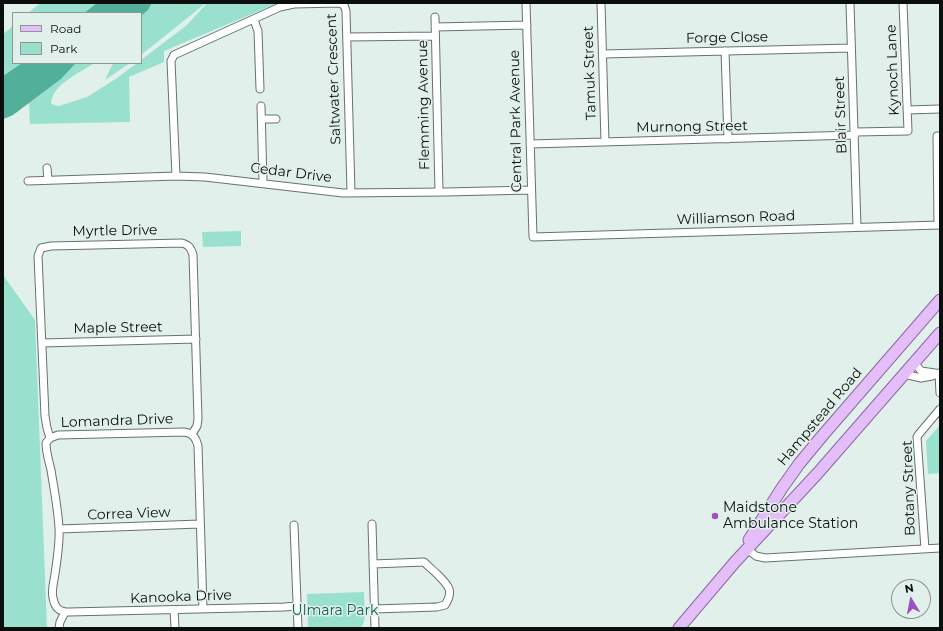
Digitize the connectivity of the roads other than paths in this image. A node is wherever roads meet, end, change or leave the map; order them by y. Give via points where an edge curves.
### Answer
1 (526, 3) edge
2 (601, 3) edge
3 (850, 3) edge
4 (903, 3) edge
5 (435, 16) dead end
6 (254, 20) junction
7 (527, 25) junction
8 (435, 26) junction
9 (435, 36) junction
10 (347, 37) junction
11 (851, 48) junction
12 (726, 51) junction
13 (603, 54) junction
14 (260, 89) dead end
15 (261, 106) dead end
16 (940, 109) edge
17 (907, 110) junction
18 (262, 119) junction
19 (276, 119) dead end
20 (855, 134) junction
21 (940, 136) edge
22 (728, 139) junction
23 (606, 142) junction
24 (530, 144) junction
25 (47, 168) dead end
26 (176, 176) junction
27 (48, 180) junction
28 (28, 181) dead end
29 (263, 183) junction
30 (531, 190) junction
31 (351, 192) junction
32 (439, 192) junction
33 (939, 225) edge
34 (857, 227) junction
35 (532, 237) joint
36 (940, 300) edge
37 (940, 333) edge
38 (196, 339) junction
39 (42, 343) junction
40 (916, 361) junction
41 (939, 373) edge
42 (904, 374) junction
43 (940, 393) edge
44 (940, 409) edge
45 (192, 434) junction
46 (50, 438) junction
47 (200, 524) junction
48 (372, 524) dead end
49 (294, 525) dead end
50 (60, 529) junction
51 (940, 548) edge
52 (747, 549) junction
53 (925, 549) junction
54 (735, 562) junction
55 (373, 564) junction
56 (297, 606) junction
57 (203, 609) junction
58 (374, 609) junction
59 (174, 610) junction
60 (65, 612) junction
61 (59, 628) edge
62 (175, 628) edge
63 (298, 628) edge
64 (375, 628) edge
65 (679, 628) edge

1 - 7 street, Central Park Avenue
2 - 13 street, Tamuk Street
3 - 11 street, Blair Street
4 - 17 street, Kynoch Lane
5 - 8 street, Flemming Avenue
6 - 10 street, Saltwater Crescent via 280,7 294,4 339,3 344,5 346,11
6 - 14 street via 258,31
6 - 26 street, Saltwater Crescent via 174,55 171,61
7 - 8 street
7 - 24 street, Central Park Avenue
8 - 9 street, Flemming Avenue
9 - 10 street
9 - 32 street, Flemming Avenue
10 - 31 street, Saltwater Crescent
11 - 12 street, Forge Close
11 - 20 street, Blair Street
12 - 13 street, Forge Close
12 - 22 street
13 - 23 street, Tamuk Street
15 - 18 street
16 - 17 street
17 - 20 street, Kynoch Lane via 908,131
18 - 19 street
18 - 29 street
20 - 22 street, Murnong Street
20 - 34 street, Blair Street
21 - 33 street via 936,136
22 - 23 street, Murnong Street
23 - 24 street, Murnong Street
24 - 30 street, Central Park Avenue
25 - 27 street
26 - 27 street, Cedar Drive
26 - 29 street, Cedar Drive
27 - 28 street, Cedar Drive
29 - 31 street, Cedar Drive
30 - 32 street, Cedar Drive
30 - 35 street, Central Park Avenue
31 - 32 street, Cedar Drive
33 - 34 street, Williamson Road
34 - 35 street, Williamson Road
36 - 54 main road, Hampstead Road via 799,464
37 - 40 main road, Hampstead Road
38 - 39 street, Maple Street
38 - 39 street, Myrtle Drive via 193,255 188,245 182,243 51,246 41,248 38,256
38 - 45 street, Myrtle Drive via 198,419
39 - 46 street, Myrtle Drive via 45,416
40 - 41 street via 921,371
40 - 42 main road, Hampstead Road
41 - 42 street via 920,378
41 - 43 street
42 - 52 main road, Hampstead Road via 817,474
44 - 53 street, Botany Street via 917,436
45 - 46 street, Lomandra Drive via 184,432 58,435
45 - 47 street, Lomandra Drive via 198,446
46 - 50 street, Lomandra Drive via 46,443 46,450
47 - 50 street, Correa View
47 - 57 street, Lomandra Drive
48 - 55 street
49 - 56 street
50 - 60 street, Lomandra Drive via 52,596 57,608
51 - 53 street
52 - 53 street via 756,556 765,558
52 - 54 main road, Hampstead Road
54 - 65 main road, Hampstead Road
55 - 58 street
55 - 58 street via 424,562 447,584 450,592 445,605 437,607
56 - 57 street, Kanooka Drive
56 - 63 street
57 - 59 street, Kanooka Drive
58 - 64 street
59 - 60 street, Kanooka Drive
59 - 62 street
60 - 61 street

